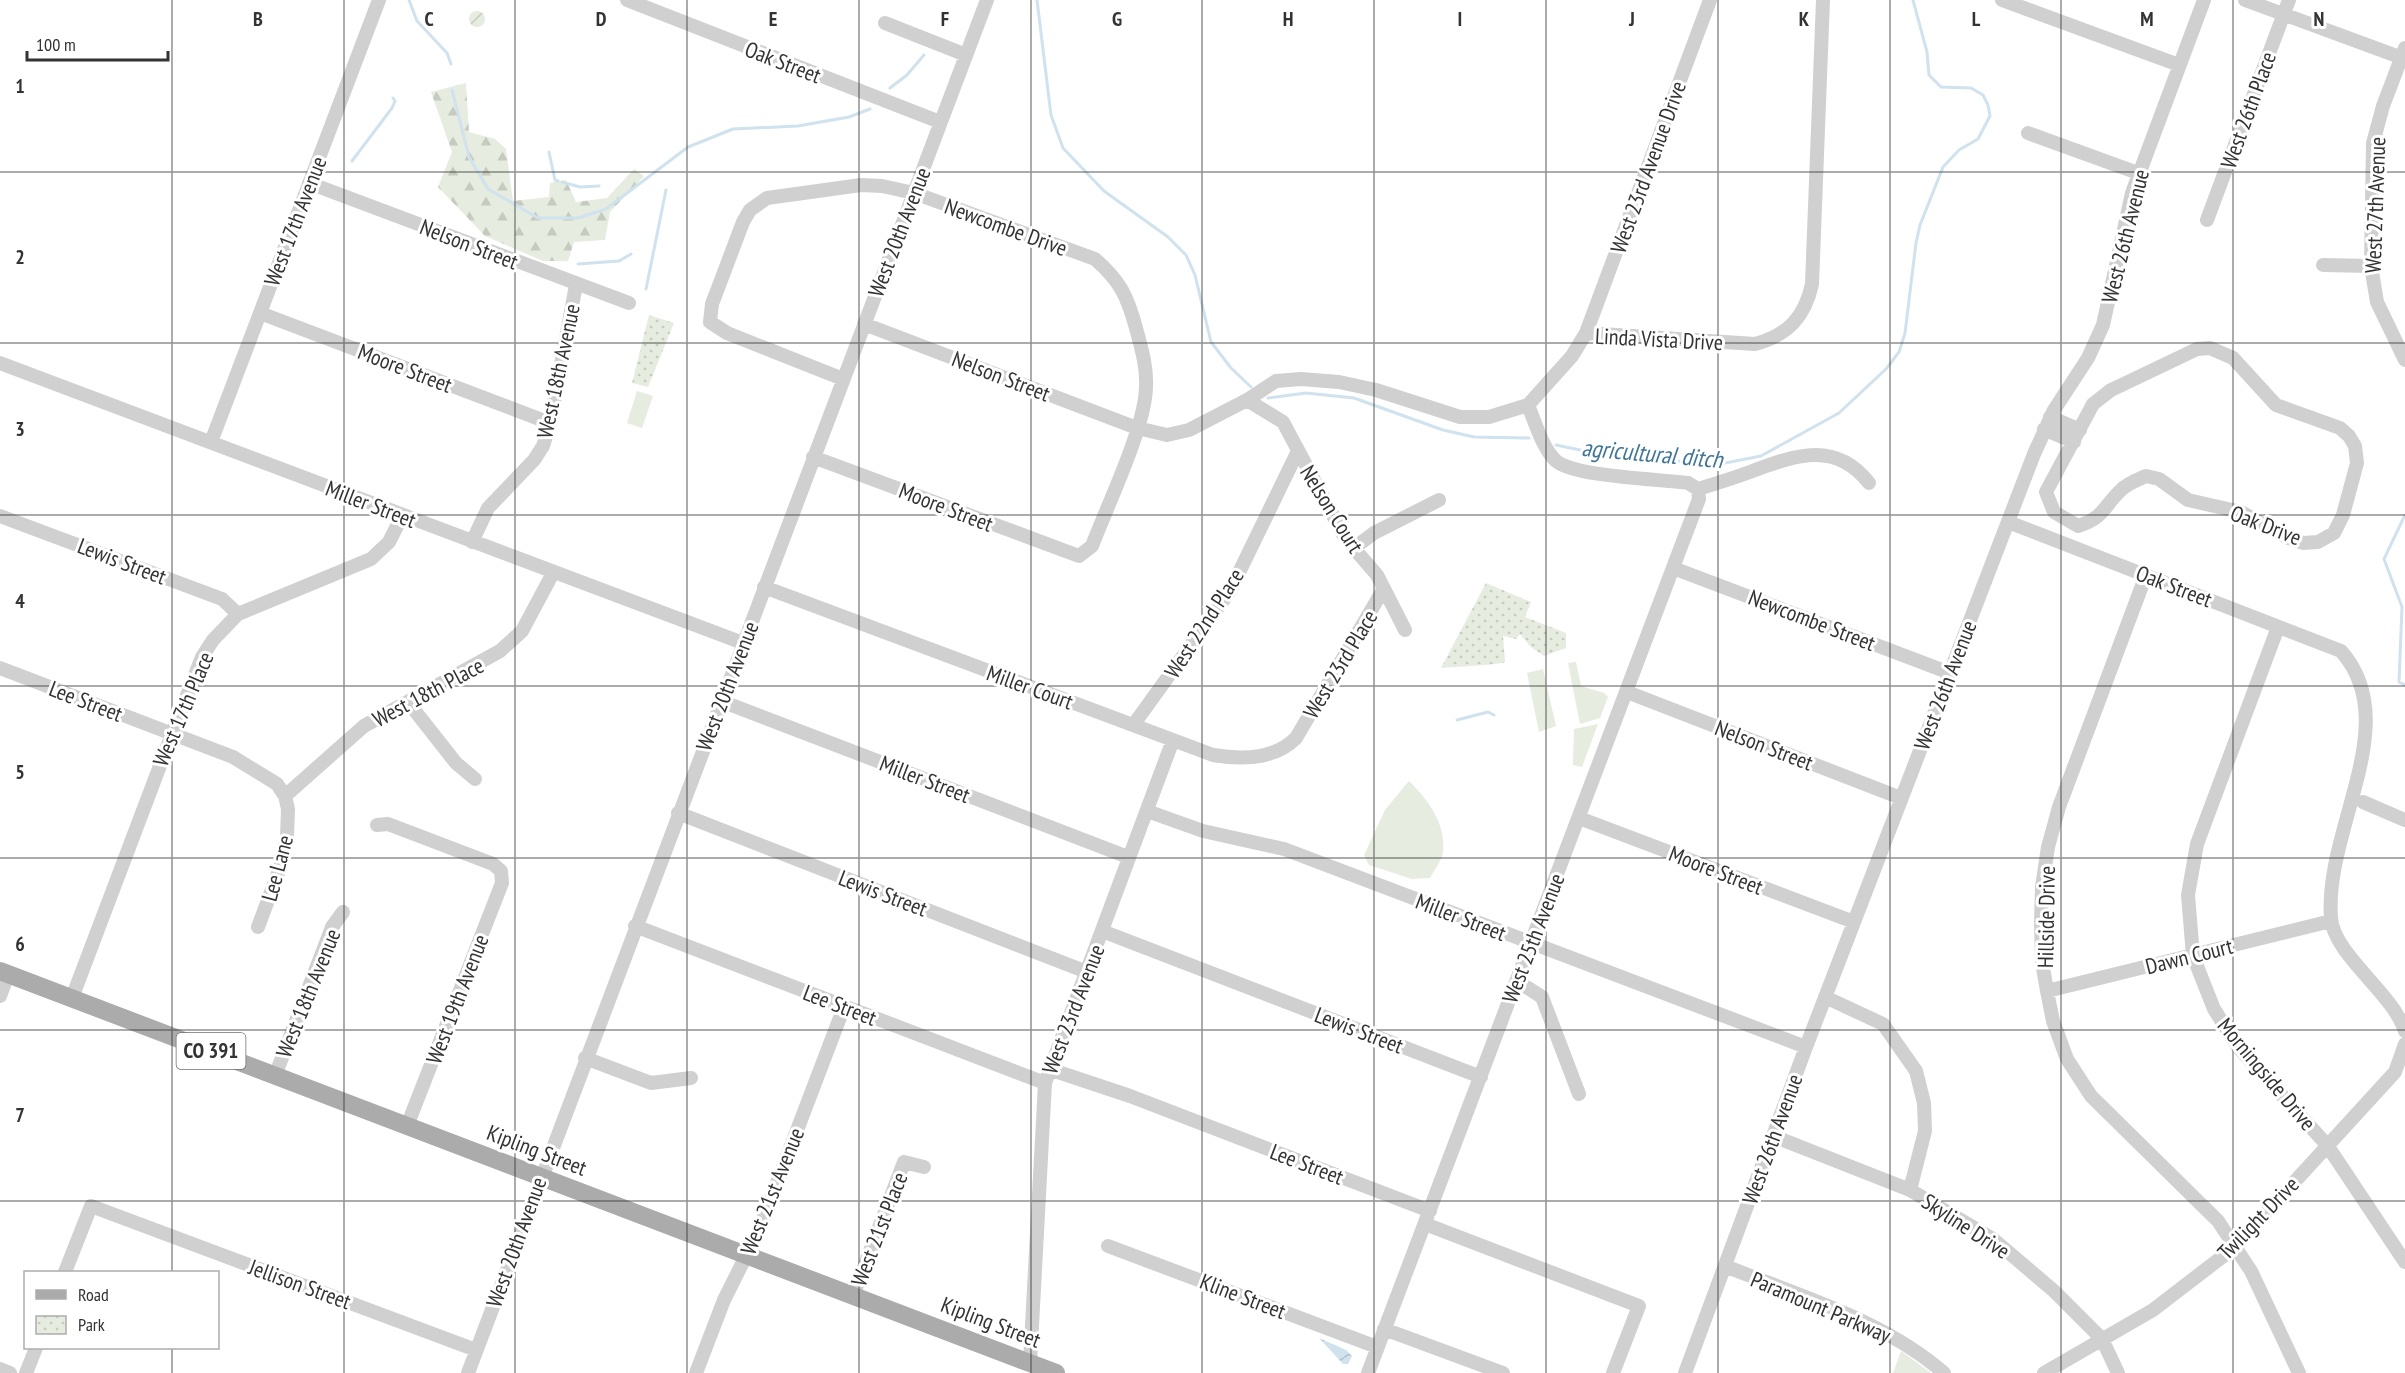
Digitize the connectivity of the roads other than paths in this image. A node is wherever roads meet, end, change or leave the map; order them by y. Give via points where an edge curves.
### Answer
1 (379, 0) edge
2 (627, 0) edge
3 (987, 0) edge
4 (1710, 0) edge
5 (1822, 0) edge
6 (2002, 0) edge
7 (2204, 0) edge
8 (2245, 0) edge
9 (2289, 0) edge
10 (2283, 14) junction
11 (885, 23) dead end
12 (966, 55) junction
13 (2404, 55) edge
14 (2179, 65) junction
15 (940, 123) junction
16 (2028, 133) dead end
17 (2138, 173) junction
18 (309, 183) junction
19 (914, 193) junction
20 (2206, 220) dead end
21 (2323, 265) dead end
22 (2371, 266) junction
23 (576, 285) junction
24 (629, 303) dead end
25 (260, 313) junction
26 (864, 324) junction
27 (1586, 333) junction
28 (2405, 360) edge
29 (0, 363) edge
30 (843, 379) junction
31 (1247, 400) junction
32 (1528, 405) junction
33 (550, 423) junction
34 (2047, 423) junction
35 (1137, 428) junction
36 (2077, 436) junction
37 (211, 442) junction
38 (1297, 453) junction
39 (813, 457) junction
40 (1869, 483) dead end
41 (1698, 496) junction
42 (1439, 500) dead end
43 (0, 516) edge
44 (402, 516) junction
45 (2007, 522) junction
46 (472, 542) junction
47 (1354, 548) junction
48 (1079, 556) joint
49 (1673, 568) junction
50 (553, 573) junction
51 (2146, 575) junction
52 (764, 587) junction
53 (1383, 590) junction
54 (238, 614) junction
55 (2278, 627) junction
56 (1405, 630) dead end
57 (743, 644) junction
58 (0, 668) edge
59 (1950, 673) junction
60 (2374, 684) dead end
61 (1627, 692) junction
62 (721, 701) junction
63 (408, 702) junction
64 (1134, 724) junction
65 (172, 734) junction
66 (1296, 738) joint
67 (1173, 740) junction
68 (475, 779) dead end
69 (2372, 780) dead end
70 (285, 796) junction
71 (1901, 798) junction
72 (2363, 802) junction
73 (1147, 811) junction
74 (678, 813) junction
75 (1579, 818) junction
76 (2405, 820) edge
77 (376, 825) dead end
78 (1128, 857) junction
79 (343, 912) dead end
80 (2331, 921) junction
81 (1854, 922) junction
82 (635, 926) junction
83 (258, 927) dead end
84 (1102, 931) junction
85 (1531, 944) junction
86 (2193, 956) junction
87 (1087, 972) junction
88 (4, 973) edge
89 (1517, 981) junction
90 (2047, 991) junction
91 (0, 996) edge
92 (1825, 997) junction
93 (72, 998) junction
94 (844, 1006) junction
95 (2405, 1031) edge
96 (2405, 1044) edge
97 (1806, 1047) junction
98 (585, 1058) junction
99 (1049, 1069) junction
100 (275, 1076) junction
101 (1481, 1077) junction
102 (691, 1078) dead end
103 (1045, 1083) junction
104 (1579, 1094) dead end
105 (407, 1126) junction
106 (1773, 1136) junction
107 (2327, 1145) junction
108 (924, 1167) dead end
109 (540, 1177) junction
110 (1910, 1190) junction
111 (1427, 1217) junction
112 (1108, 1246) dead end
113 (2235, 1247) junction
114 (747, 1255) junction
115 (2405, 1262) edge
116 (1725, 1266) junction
117 (65, 1271) edge
118 (853, 1296) junction
119 (1384, 1329) junction
120 (2102, 1339) junction
121 (1377, 1347) junction
122 (35, 1349) edge
123 (476, 1350) junction
124 (1030, 1363) junction
125 (0, 1369) edge
126 (10, 1373) edge
127 (26, 1373) edge
128 (468, 1373) edge
129 (696, 1373) edge
130 (1056, 1373) edge
131 (1368, 1373) edge
132 (1503, 1373) edge
133 (1613, 1373) edge
134 (1685, 1373) edge
135 (1944, 1373) edge
136 (2044, 1373) edge
137 (2118, 1373) edge
138 (2299, 1373) edge

1 - 18 street, West 17th Avenue
2 - 15 street, Oak Street
3 - 12 street, West 20th Avenue
4 - 27 street, West 23rd Avenue Drive
5 - 27 street, Linda Vista Drive via 1812,284 1806,308 1797,322 1755,344
6 - 14 street
7 - 14 street, West 26th Avenue
8 - 10 street
9 - 10 street, West 26th Place
10 - 13 street
10 - 20 street, West 26th Place
11 - 12 street
12 - 15 street, West 20th Avenue
13 - 22 street, West 27th Avenue via 2373,143
14 - 17 street, West 26th Avenue
15 - 19 street, West 20th Avenue
16 - 17 street
17 - 34 street, West 26th Avenue via 2103,325 2088,358
18 - 23 street, Nelson Street
18 - 25 street, West 17th Avenue
19 - 26 street, West 20th Avenue
19 - 30 street, Newcombe Drive via 861,185 790,193 759,202 743,222 712,304 710,322 727,333
19 - 35 street, Newcombe Drive via 1095,259 1116,278 1129,300 1144,358 1146,388
21 - 22 street
22 - 28 street, West 27th Avenue via 2385,335
23 - 24 street, Nelson Street
23 - 33 street, West 18th Avenue
25 - 33 street, Moore Street
25 - 37 street, West 17th Avenue
26 - 30 street, West 20th Avenue
26 - 35 street, Nelson Street
27 - 32 street, Linda Vista Drive via 1572,356
29 - 37 street, Miller Street
30 - 39 street, West 20th Avenue
31 - 32 street via 1276,381 1301,378 1376,390 1460,417 1489,417
31 - 35 street via 1189,430 1167,435
31 - 38 street, Nelson Court via 1283,422
32 - 41 street via 1547,448 1561,465 1688,483
33 - 46 street, West 18th Avenue via 534,460 488,508
34 - 36 street
34 - 45 street, West 26th Avenue
35 - 48 street, Newcombe Drive via 1092,546
36 - 36 street, Oak Drive via 2046,492 2054,512 2078,526 2093,521 2119,491 2146,476 2159,479 2188,500 2241,512 2303,543 2318,542 2334,533 2343,515 2357,463 2355,446 2340,428 2276,405 2233,358 2210,348 2197,349 2111,390 2094,404
37 - 44 street, Miller Street
38 - 47 street, Nelson Court
38 - 64 street, West 22nd Place via 1230,591
39 - 48 street, Moore Street
39 - 52 street, West 20th Avenue
40 - 41 street via 1847,464 1811,453 1793,456
41 - 49 street, West 25th Avenue
42 - 47 street via 1374,533
43 - 54 street, Lewis Street via 222,599
44 - 46 street, Miller Street
44 - 54 street, West 17th Place via 389,542 371,559
45 - 51 street, Oak Street
45 - 59 street, West 26th Avenue
46 - 50 street, Miller Street
47 - 53 street, Nelson Court via 1377,575
49 - 59 street, Newcombe Street
49 - 61 street, West 25th Avenue
50 - 57 street, Miller Street
50 - 63 street, West 18th Place via 515,639 478,666
51 - 55 street, Oak Street
51 - 90 street, Hillside Drive via 2059,807 2048,847 2041,923
52 - 57 street, West 20th Avenue
52 - 64 street, Miller Court
53 - 56 street, Nelson Court
53 - 66 street, West 23rd Place
54 - 65 street, West 17th Place via 202,657
55 - 60 street, Oak Street via 2341,651 2361,665
55 - 86 street, Morningside Drive via 2197,844 2188,895
57 - 62 street, West 20th Avenue
58 - 65 street, Lee Street
59 - 71 street, West 26th Avenue
61 - 71 street, Nelson Street
61 - 75 street, West 25th Avenue
62 - 74 street, West 20th Avenue
62 - 78 street, Miller Street
63 - 68 street via 456,763
63 - 70 street, West 18th Place via 356,733
64 - 67 street, Miller Court
65 - 70 street via 258,770 278,784
65 - 93 street, West 17th Place
66 - 67 street, Miller Court via 1274,754 1242,758 1213,755
67 - 73 street, West 23rd Avenue
69 - 72 street
70 - 83 street, Lee Lane via 288,824 284,855
71 - 81 street, West 26th Avenue
72 - 76 street
72 - 80 street via 2333,886
73 - 78 street, West 23rd Avenue
73 - 85 street, Miller Street via 1203,831 1284,849
74 - 82 street, West 20th Avenue
74 - 87 street, Lewis Street
75 - 81 street, Moore Street
75 - 85 street, West 25th Avenue
77 - 105 street, West 19th Avenue via 388,824 493,864 501,871 502,883
78 - 84 street, West 23rd Avenue
79 - 100 street, West 18th Avenue via 332,927
80 - 86 street, Dawn Court
80 - 95 street via 2348,954 2401,1018
81 - 92 street, West 26th Avenue
82 - 94 street, Lee Street
82 - 98 street, West 20th Avenue
84 - 87 street, West 23rd Avenue
84 - 101 street, Lewis Street
85 - 89 street, West 25th Avenue
85 - 97 street, Miller Street
86 - 90 street, Dawn Court
86 - 107 street, Morningside Drive via 2214,1009 2238,1047
87 - 99 street, West 23rd Avenue
88 - 91 street
88 - 93 main road, Kipling Street / CO 391
89 - 101 street, West 25th Avenue
89 - 104 street via 1542,997
90 - 113 street, Hillside Drive via 2067,1059 2091,1096 2218,1221
92 - 97 street, West 26th Avenue
92 - 110 street via 1883,1024 1916,1071 1924,1103 1925,1131
93 - 100 main road, Kipling Street / CO 391
94 - 103 street, Lee Street
94 - 114 street, West 21st Avenue
96 - 107 street, Twilight Drive via 2395,1072
97 - 106 street, West 26th Avenue
98 - 102 street via 651,1083
98 - 109 street, West 20th Avenue
99 - 103 street, West 23rd Avenue
99 - 111 street, Lee Street via 1130,1096
100 - 105 main road, Kipling Street / CO 391
101 - 111 street, West 25th Avenue
103 - 124 street, West 23rd Avenue
105 - 109 main road, Kipling Street / CO 391
106 - 110 street, Skyline Drive
106 - 116 street, West 26th Avenue
107 - 113 street, Twilight Drive
107 - 115 street, Morningside Drive
108 - 118 street, West 21st Place via 904,1162
109 - 114 main road, Kipling Street / CO 391
109 - 123 street, West 20th Avenue
110 - 120 street, Skyline Drive via 1993,1239
111 - 119 street, West 25th Avenue
111 - 133 street, Lee Street via 1639,1306
112 - 121 street, Kline Street
113 - 120 street, Twilight Drive via 2153,1310
113 - 138 street, Hillside Drive via 2251,1271
114 - 118 main road, Kipling Street / CO 391
114 - 129 street, West 21st Avenue via 724,1300
116 - 134 street, West 26th Avenue
116 - 135 street, Paramount Parkway via 1860,1320 1905,1344
117 - 123 street, Jellison Street via 91,1206
118 - 124 main road, Kipling Street / CO 391
119 - 121 street, West 25th Avenue
119 - 132 street
120 - 136 street, Twilight Drive
120 - 137 street, Skyline Drive
121 - 131 street, West 25th Avenue
122 - 127 street
123 - 128 street, West 20th Avenue
124 - 130 main road, Kipling Street / CO 391
125 - 126 street

